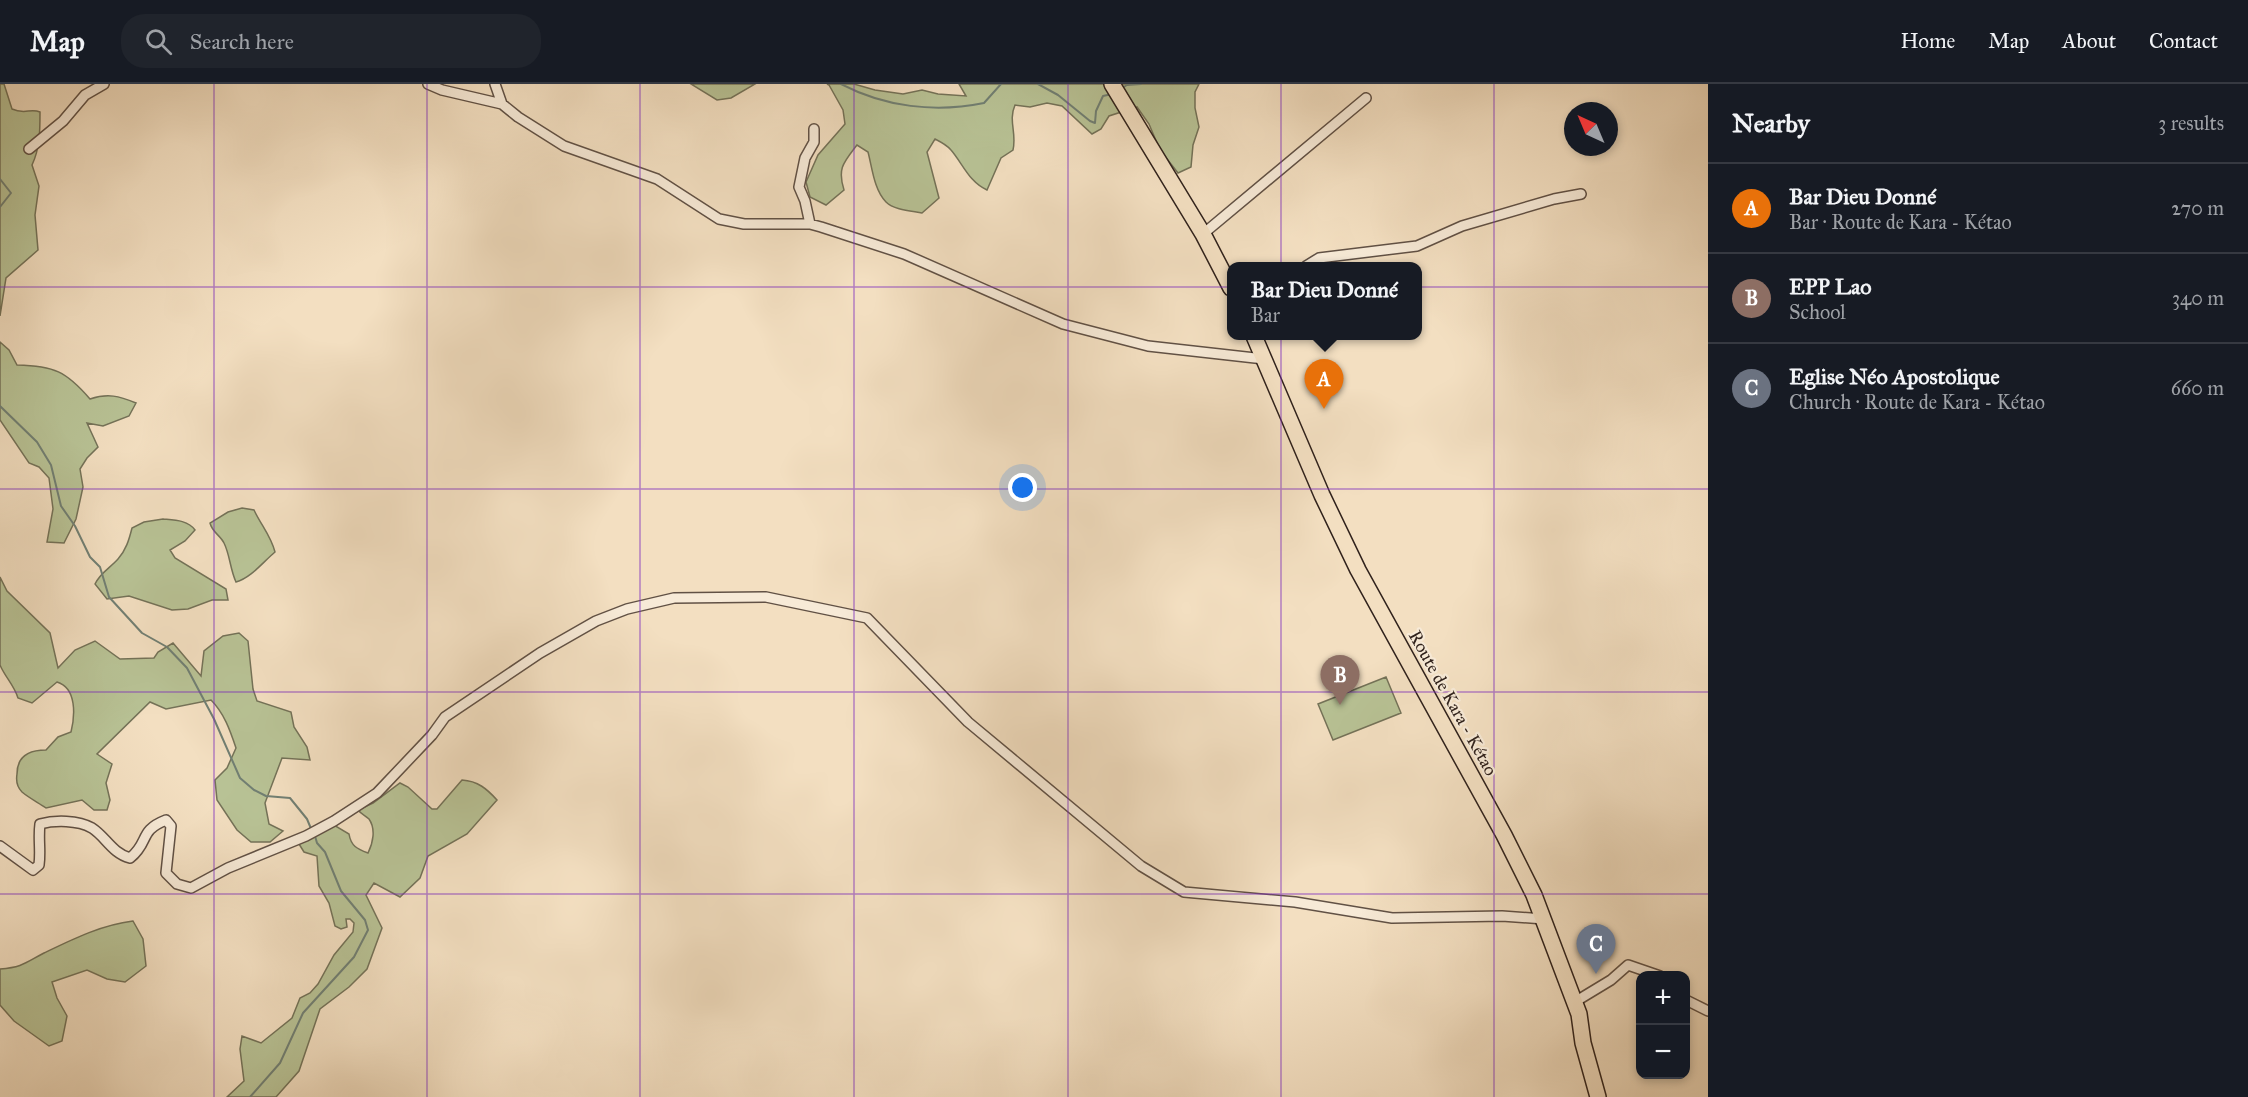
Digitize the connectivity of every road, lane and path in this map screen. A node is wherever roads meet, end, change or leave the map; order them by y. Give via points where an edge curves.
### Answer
1 (104, 84) edge
2 (428, 84) edge
3 (495, 84) edge
4 (1112, 84) edge
5 (1366, 98) dead end
6 (502, 104) junction
7 (814, 129) dead end
8 (29, 149) dead end
9 (1581, 194) dead end
10 (810, 224) junction
11 (1203, 234) junction
12 (1313, 262) edge
13 (1227, 280) edge
14 (1256, 340) edge
15 (1264, 359) junction
16 (0, 846) edge
17 (1544, 919) junction
18 (1647, 971) edge
19 (1690, 1001) edge
20 (1573, 1003) junction
21 (1708, 1011) edge
22 (1598, 1097) edge

1 - 8 street via 85,95 63,121
2 - 6 street
3 - 6 street
4 - 11 main road
5 - 11 street
6 - 10 street via 564,146 657,179 719,219 744,224
7 - 10 street via 814,142 805,158 799,187
9 - 12 street via 1462,226 1418,246 1319,258
10 - 15 street via 904,254 1063,324 1148,346
11 - 13 main road
14 - 15 main road, Route de Kara - Kétao
15 - 17 main road, Route de Kara - Kétao via 1358,570 1504,835
16 - 17 street via 33,870 39,865 41,854 40,824 62,821 90,827 118,854 130,858 140,850 146,832 166,820 171,826 166,873 177,884 191,888 320,829 377,793 446,717 540,652 596,621 674,598 766,597 867,618 968,723 1141,866 1184,892 1295,902 1392,918
17 - 20 main road, Route de Kara - Kétao
18 - 20 street via 1628,965
19 - 21 street
20 - 22 main road, Route de Kara - Kétao

